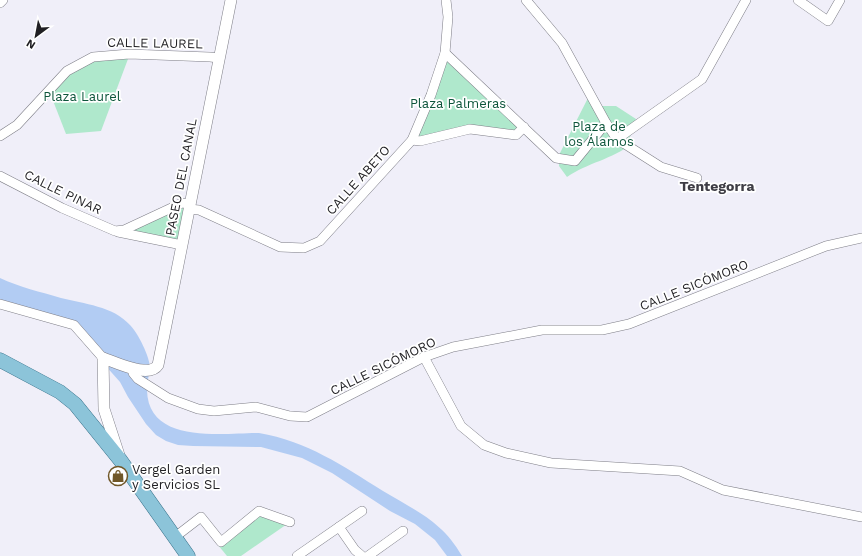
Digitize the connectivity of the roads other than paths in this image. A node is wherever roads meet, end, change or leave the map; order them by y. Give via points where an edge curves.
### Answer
1 (3, 0) edge
2 (231, 0) edge
3 (446, 0) edge
4 (526, 0) edge
5 (746, 0) edge
6 (798, 0) edge
7 (840, 0) edge
8 (0, 3) edge
9 (445, 53) junction
10 (219, 58) junction
11 (606, 124) junction
12 (524, 127) junction
13 (0, 136) edge
14 (617, 139) junction
15 (412, 140) junction
16 (0, 176) edge
17 (697, 178) dead end
18 (190, 207) junction
19 (115, 231) junction
20 (862, 238) edge
21 (182, 245) junction
22 (0, 304) edge
23 (424, 357) junction
24 (103, 358) junction
25 (0, 360) edge
26 (134, 368) junction
27 (121, 461) junction
28 (362, 511) dead end
29 (862, 517) edge
30 (290, 522) dead end
31 (339, 527) junction
32 (403, 531) dead end
33 (175, 537) junction
34 (359, 553) edge
35 (188, 556) edge
36 (297, 556) edge
37 (346, 556) edge
38 (368, 556) edge

1 - 8 street
2 - 10 street, PASEO DEL CANAL
3 - 9 street, CALLE ABETO via 448,17
4 - 11 street via 562,43
5 - 14 street via 702,79
6 - 7 street via 828,21
9 - 12 street
9 - 15 street, CALLE ABETO via 432,95
10 - 13 street, CALLE LAUREL via 129,54 93,57 67,71 16,125
10 - 18 street, PASEO DEL CANAL
11 - 12 street via 575,161 556,158
11 - 14 street
12 - 15 street via 516,135 470,130 420,141
14 - 17 street via 661,167
15 - 18 street, CALLE ABETO via 330,232 309,247 288,249 272,245
16 - 19 street, CALLE PINAR via 62,208
18 - 19 street via 182,203 124,230
18 - 21 street, PASEO DEL CANAL
19 - 21 street, CALLE PINAR
20 - 23 street, CALLE SICÓMORO via 826,246 629,324 602,330 542,330 453,347
21 - 26 street, PASEO DEL CANAL via 158,365 153,370
22 - 24 street via 74,325
23 - 26 street, CALLE SICÓMORO via 316,414 299,418 256,407 214,411 189,407 168,398 138,379 133,373
23 - 29 street via 461,426 484,445 506,453 551,463 680,471 722,490
24 - 26 street
24 - 27 street via 104,409
25 - 27 main road via 70,400 84,413
27 - 33 main road
28 - 31 street
30 - 33 street via 259,511 221,542 200,517
31 - 34 street
31 - 36 street
32 - 38 street
33 - 35 main road
34 - 37 street

